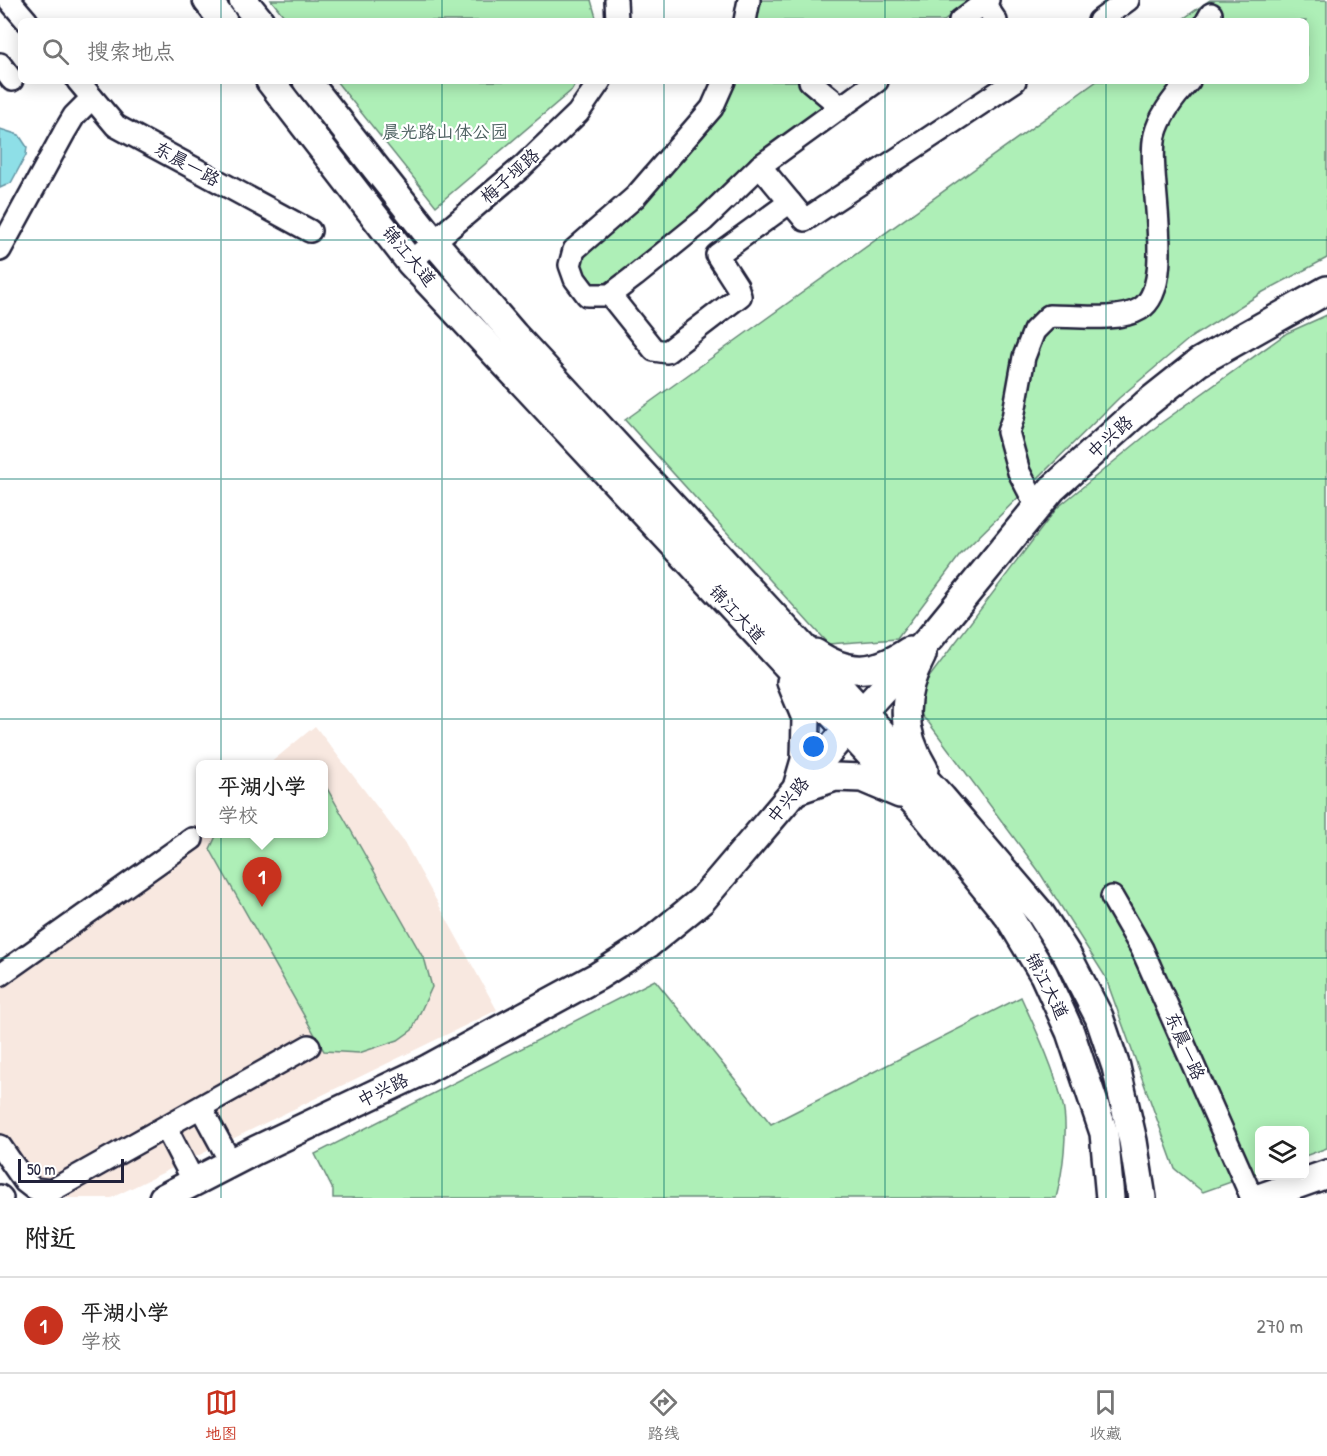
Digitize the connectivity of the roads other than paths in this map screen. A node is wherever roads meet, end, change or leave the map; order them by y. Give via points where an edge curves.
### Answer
1 (9, 0) edge
2 (207, 0) edge
3 (243, 0) edge
4 (616, 0) edge
5 (749, 0) edge
6 (1128, 0) edge
7 (986, 2) edge
8 (24, 18) edge
9 (221, 18) edge
10 (258, 18) edge
11 (617, 18) edge
12 (746, 18) edge
13 (964, 18) edge
14 (994, 18) edge
15 (1103, 18) edge
16 (80, 84) edge
17 (272, 84) edge
18 (309, 84) edge
19 (598, 84) edge
20 (723, 84) edge
21 (813, 84) edge
22 (873, 84) edge
23 (1010, 84) edge
24 (1187, 84) edge
25 (92, 98) junction
26 (841, 108) junction
27 (760, 166) junction
28 (790, 202) junction
29 (310, 231) dead end
30 (434, 242) junction
31 (0, 250) edge
32 (410, 262) junction
33 (1327, 290) edge
34 (610, 295) junction
35 (1036, 507) junction
36 (930, 638) junction
37 (788, 650) junction
38 (854, 722) junction
39 (796, 790) junction
40 (931, 803) junction
41 (192, 839) dead end
42 (1112, 897) dead end
43 (0, 975) edge
44 (309, 1047) dead end
45 (201, 1108) junction
46 (166, 1128) junction
47 (0, 1146) edge
48 (231, 1163) junction
49 (1327, 1174) edge
50 (194, 1182) junction
51 (163, 1198) edge
52 (1110, 1198) edge
53 (1142, 1198) edge
54 (1252, 1198) edge
55 (1259, 1198) edge

1 - 8 street
2 - 9 main road
3 - 10 main road
4 - 11 street
5 - 12 street
6 - 15 street
7 - 13 street
7 - 14 street
16 - 25 street, 东晨一路
17 - 32 main road, 锦江大道
18 - 30 main road, 锦江大道
19 - 30 street, 梅子垭路 via 570,121
20 - 34 street via 712,108 635,197 574,250 570,265 587,295
21 - 26 street
22 - 26 street
23 - 28 street via 806,220
24 - 35 street via 1170,104 1155,134 1160,259 1151,297 1142,309 1125,315 1049,316 1035,331 1024,357 1008,432 1019,472
25 - 29 street, 东晨一路 via 116,126
25 - 31 street via 74,116
26 - 27 street
27 - 28 street
27 - 34 street via 704,220
28 - 34 street via 717,255 740,296 667,352 654,350
30 - 32 street, 梅子垭路
30 - 37 main road, 锦江大道
32 - 37 main road, 锦江大道
33 - 35 main road, 中兴路 via 1199,362 1146,404
35 - 36 main road, 中兴路
36 - 37 main road via 879,667 861,670
36 - 38 main road, 中兴路
36 - 40 main road via 915,667 905,716
37 - 38 main road, 锦江大道
37 - 39 main road via 806,718 806,760
38 - 39 main road, 中兴路
38 - 40 main road, 锦江大道
39 - 40 main road via 835,777 861,778
39 - 48 main road, 中兴路 via 702,900 648,944 598,976 425,1070
40 - 52 main road, 锦江大道 via 1009,917 1044,975 1070,1032 1104,1132
40 - 53 main road, 锦江大道 via 1040,913 1066,955 1099,1017 1116,1067
41 - 43 street
42 - 54 street, 东晨一路 via 1142,949
44 - 45 street
45 - 46 street
45 - 48 street
46 - 47 street via 51,1191 34,1189 25,1182
46 - 50 street
48 - 50 main road, 中兴路
49 - 55 main road
50 - 51 main road, 中兴路

